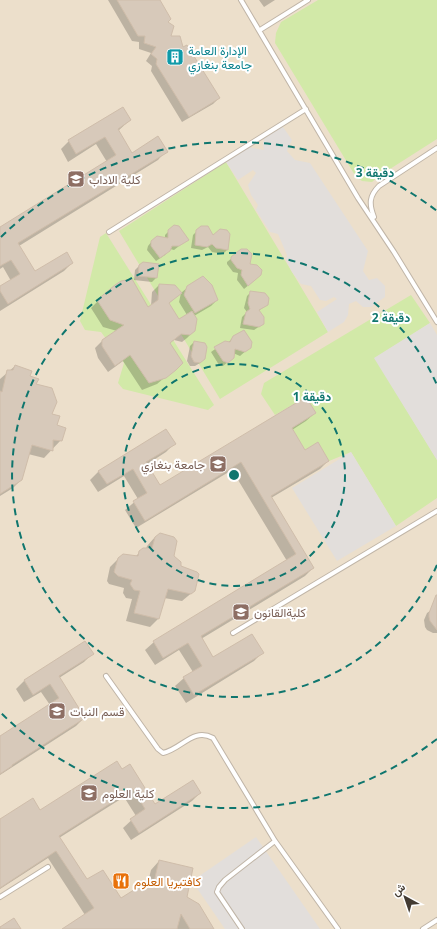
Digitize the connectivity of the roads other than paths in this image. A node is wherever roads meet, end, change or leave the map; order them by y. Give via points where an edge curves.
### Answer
1 (241, 0) edge
2 (308, 0) edge
3 (260, 30) junction
4 (306, 109) junction
5 (437, 148) edge
6 (376, 223) junction
7 (109, 232) dead end
8 (437, 322) edge
9 (437, 510) edge
10 (233, 633) dead end
11 (106, 676) dead end
12 (275, 841) junction
13 (48, 867) dead end
14 (0, 897) edge
15 (437, 920) edge
16 (242, 929) edge
17 (338, 929) edge
18 (423, 929) edge

1 - 3 lane
2 - 3 lane
3 - 4 lane
4 - 6 lane via 358,198
4 - 7 lane
5 - 6 lane via 374,191 370,199
6 - 8 lane
9 - 10 lane
11 - 12 lane via 163,753 170,752 196,735 213,738
12 - 16 lane via 225,880 217,892
12 - 17 lane
13 - 14 lane
15 - 18 lane

